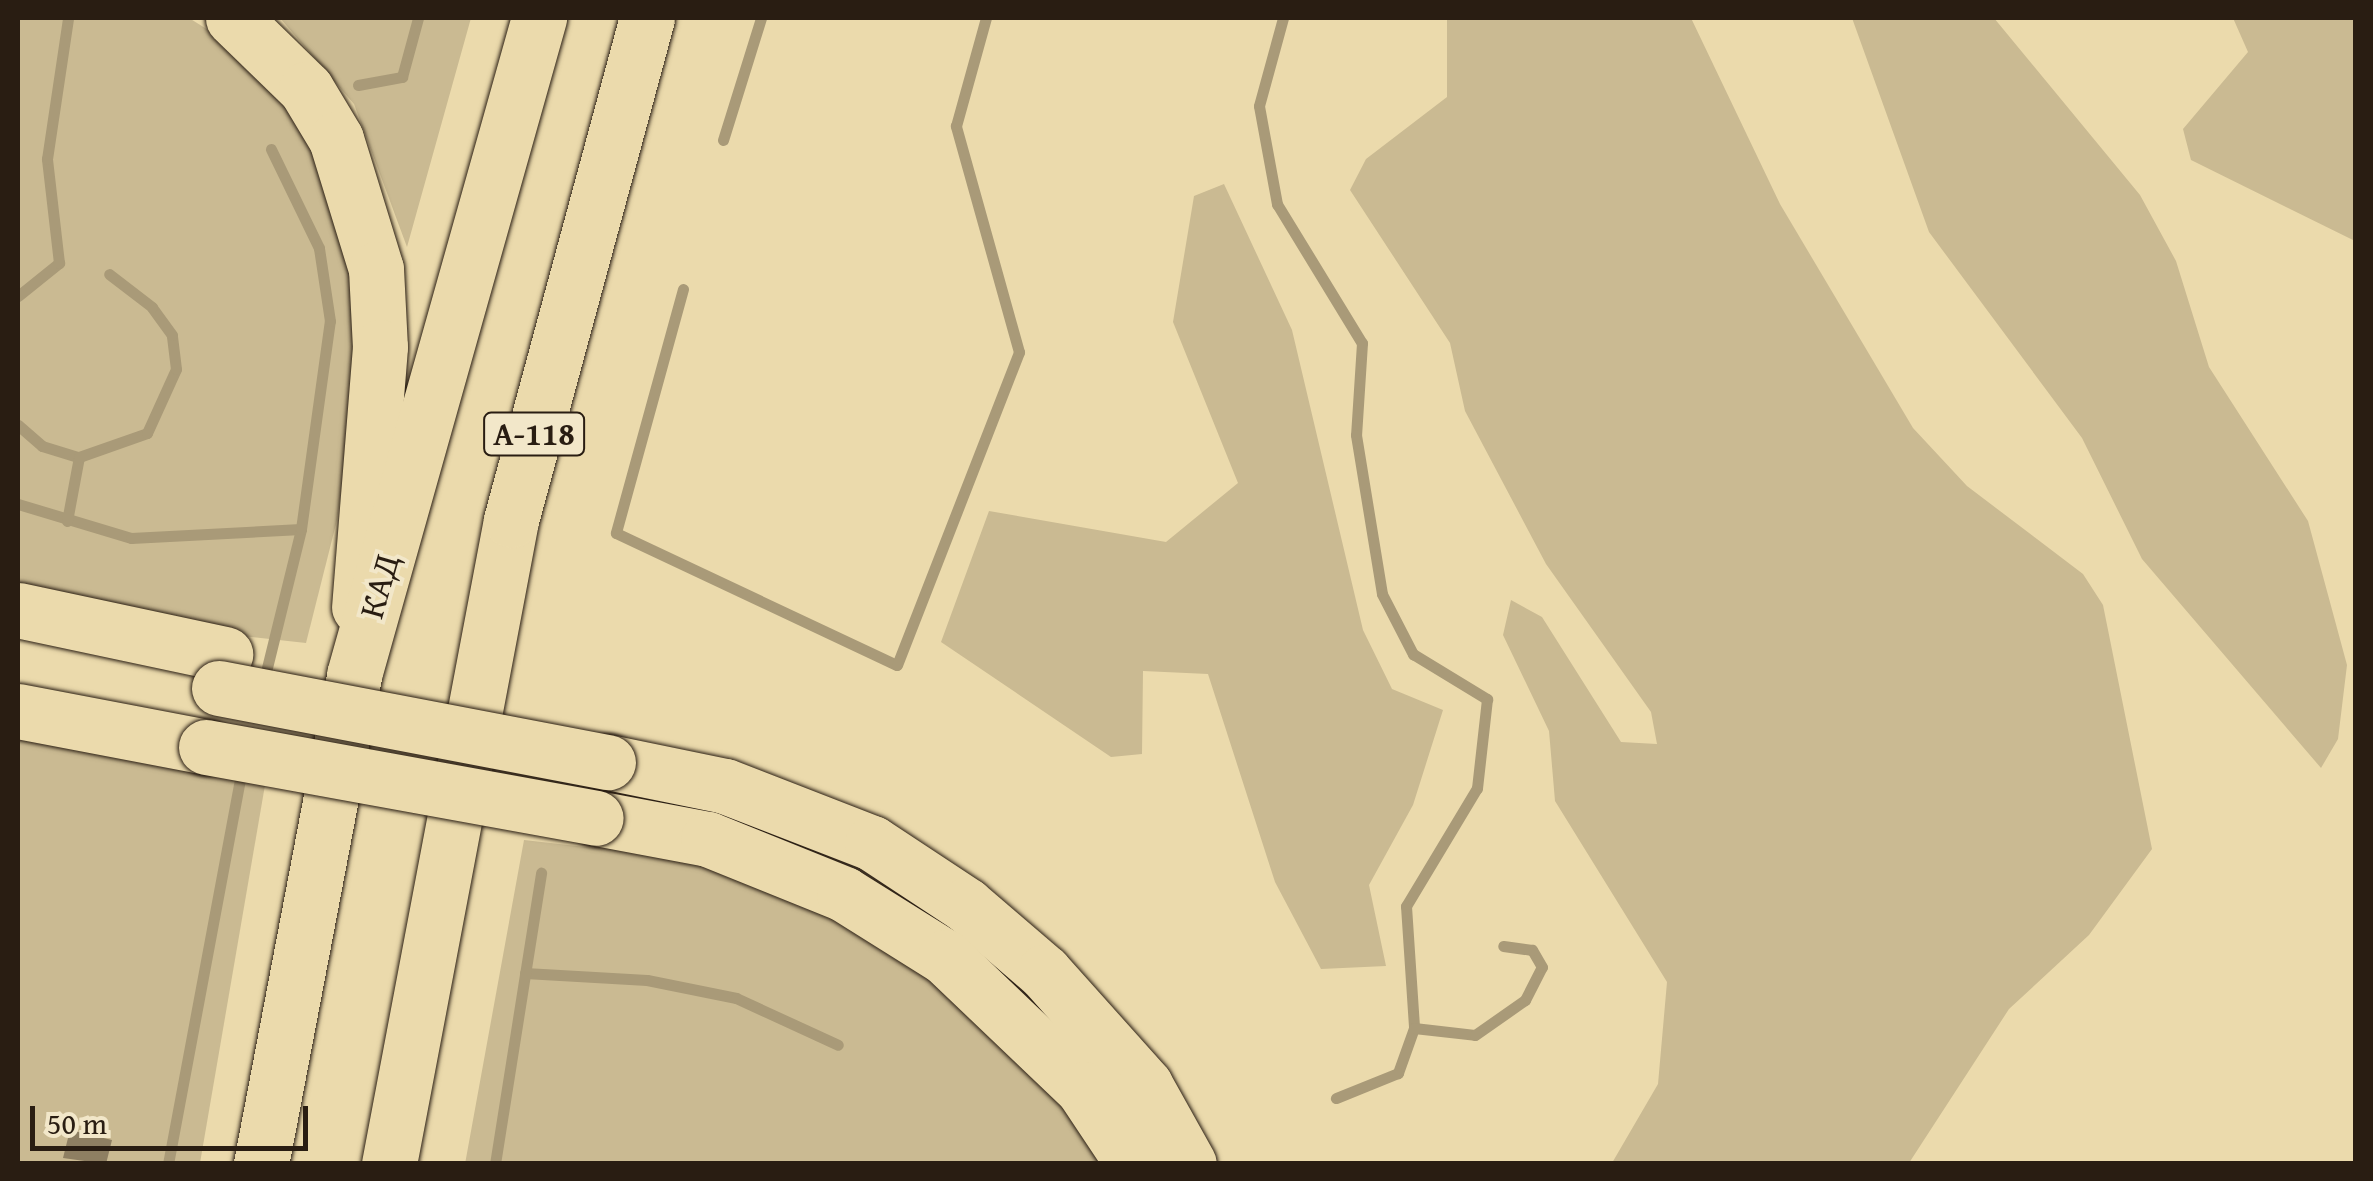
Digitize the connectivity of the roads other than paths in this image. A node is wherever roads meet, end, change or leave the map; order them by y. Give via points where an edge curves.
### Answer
1 (233, 18) edge
2 (539, 18) edge
3 (647, 18) edge
4 (18, 610) edge
5 (18, 649) edge
6 (222, 671) junction
7 (354, 675) junction
8 (18, 711) edge
9 (261, 1164) edge
10 (389, 1164) edge
11 (1133, 1164) edge
12 (1189, 1164) edge

1 - 7 main road via 306,89 336,139 376,268 380,348
2 - 7 main road, КАД / А-118
3 - 10 main road, А-118 via 511,520
4 - 6 main road
5 - 6 main road
6 - 12 main road, bridge via 452,732 725,786 872,843 966,905 1044,972 1145,1084
7 - 9 main road, КАД / А-118
8 - 11 main road, bridge via 708,839 844,894 945,957 1083,1089

